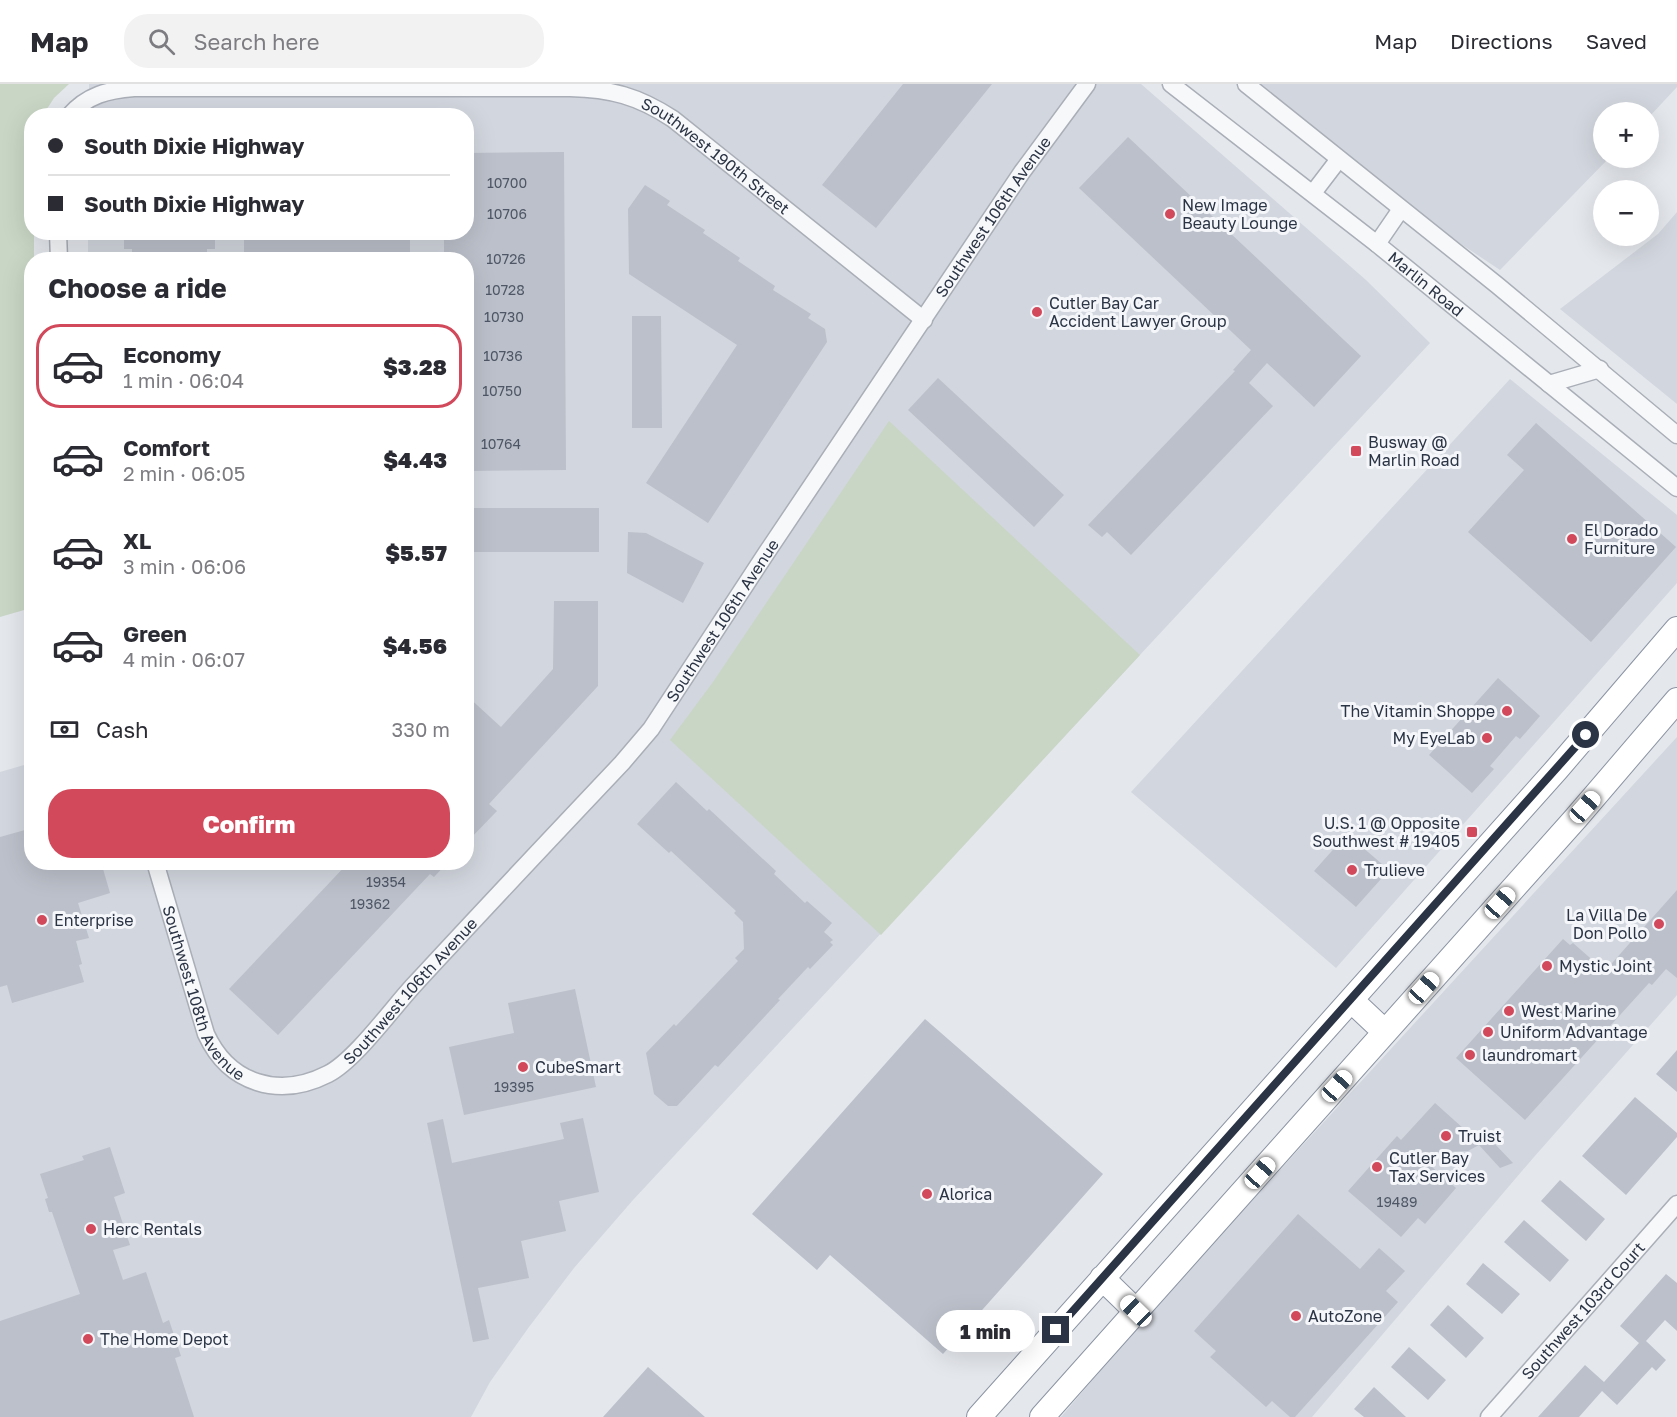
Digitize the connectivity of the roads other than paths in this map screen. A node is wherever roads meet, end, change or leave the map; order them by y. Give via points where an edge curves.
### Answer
1 (1087, 84) edge
2 (1171, 84) edge
3 (1246, 84) edge
4 (78, 108) edge
5 (1339, 159) junction
6 (1313, 193) junction
7 (1401, 209) junction
8 (1377, 244) junction
9 (924, 320) junction
10 (1599, 369) junction
11 (1549, 384) junction
12 (1677, 435) edge
13 (1677, 488) edge
14 (1677, 629) edge
15 (1677, 700) edge
16 (157, 870) edge
17 (1351, 1000) junction
18 (1385, 1032) junction
19 (284, 1086) joint
20 (1677, 1204) edge
21 (1102, 1278) junction
22 (1136, 1311) junction
23 (979, 1417) edge
24 (1042, 1417) edge
25 (1489, 1417) edge

1 - 9 street, Southwest 106th Avenue via 1022,172
2 - 6 street, Marlin Road
3 - 5 street
4 - 9 street, Southwest 190th Street via 102,92 134,88 570,88 619,93 673,119
5 - 6 street
5 - 7 street
6 - 8 street, Marlin Road
7 - 8 street
7 - 10 street
8 - 11 street, Marlin Road
9 - 19 street, Southwest 106th Avenue via 651,729 355,1052 330,1073
10 - 11 street
10 - 12 street
11 - 13 street, Marlin Road
14 - 17 highway
15 - 18 highway
16 - 19 street, Southwest 108th Avenue via 213,1048 246,1079
17 - 18 highway
17 - 21 highway
18 - 22 highway
20 - 25 street, Southwest 103rd Court
21 - 22 highway
21 - 23 highway
22 - 24 highway

